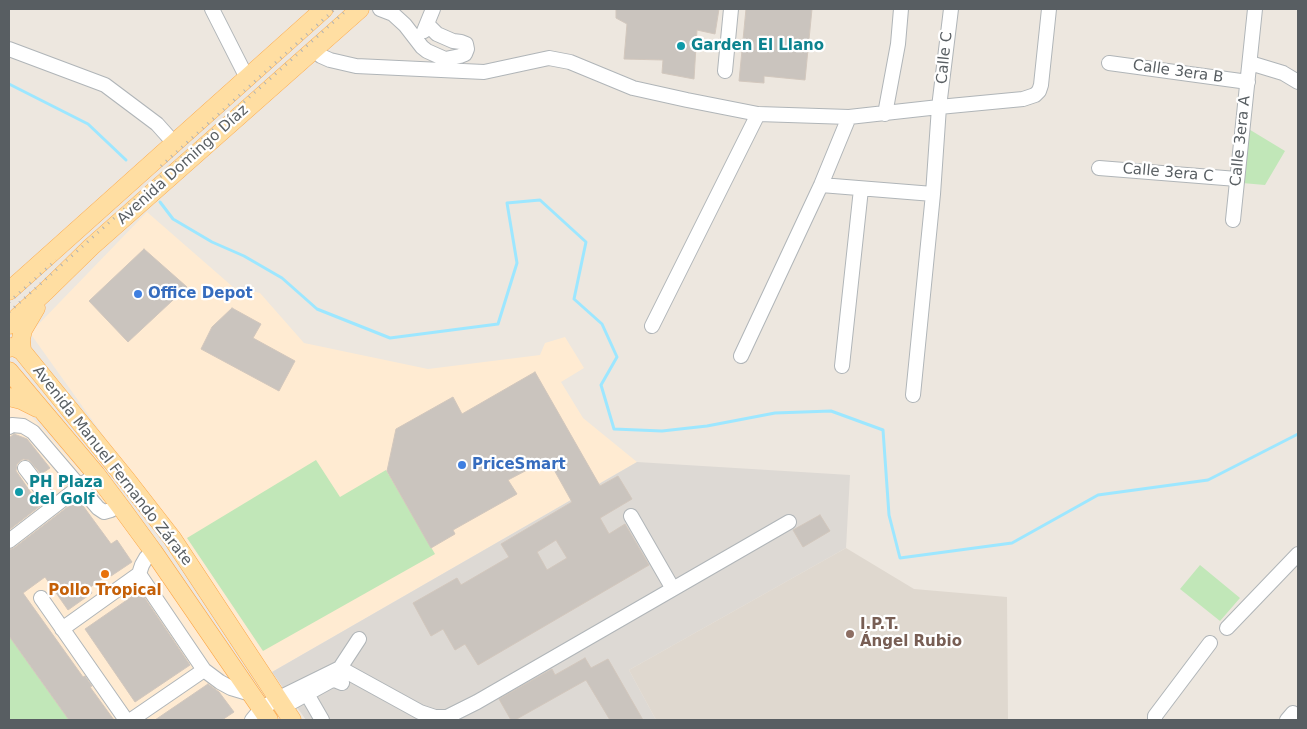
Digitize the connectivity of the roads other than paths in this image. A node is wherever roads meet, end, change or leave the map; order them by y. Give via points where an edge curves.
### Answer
1 (212, 9) edge
2 (324, 9) edge
3 (360, 9) edge
4 (380, 9) edge
5 (433, 9) edge
6 (731, 9) edge
7 (901, 9) edge
8 (951, 9) edge
9 (1049, 9) edge
10 (1255, 9) edge
11 (427, 24) junction
12 (419, 43) junction
13 (9, 49) edge
14 (314, 49) junction
15 (1109, 63) dead end
16 (1250, 63) junction
17 (445, 64) junction
18 (725, 71) dead end
19 (247, 78) junction
20 (1248, 82) junction
21 (1298, 82) edge
22 (940, 107) junction
23 (758, 114) junction
24 (885, 114) junction
25 (848, 118) junction
26 (174, 143) junction
27 (1099, 168) dead end
28 (1237, 179) junction
29 (821, 185) junction
30 (861, 189) junction
31 (933, 194) junction
32 (1233, 220) dead end
33 (9, 291) edge
34 (46, 291) junction
35 (9, 324) edge
36 (652, 326) dead end
37 (13, 351) edge
38 (741, 356) dead end
39 (842, 366) dead end
40 (9, 371) edge
41 (913, 396) dead end
42 (9, 397) edge
43 (47, 408) junction
44 (9, 426) edge
45 (25, 468) dead end
46 (96, 474) junction
47 (126, 479) junction
48 (80, 486) junction
49 (120, 505) junction
50 (54, 506) junction
51 (631, 516) dead end
52 (789, 522) dead end
53 (172, 538) junction
54 (9, 540) edge
55 (153, 551) junction
56 (1298, 554) edge
57 (140, 574) junction
58 (673, 589) junction
59 (41, 598) dead end
60 (1227, 628) dead end
61 (62, 629) junction
62 (359, 639) dead end
63 (1210, 643) dead end
64 (340, 668) junction
65 (204, 670) junction
66 (342, 683) dead end
67 (307, 694) junction
68 (284, 709) edge
69 (258, 711) edge
70 (126, 720) edge
71 (131, 720) edge
72 (322, 720) edge
73 (1155, 720) edge

1 - 19 street
2 - 19 main road, Avenida Domingo Díaz
3 - 14 main road, Avenida Domingo Díaz
4 - 12 street via 393,14
5 - 11 street
6 - 18 street
7 - 24 street
8 - 22 street, Calle C
9 - 22 street via 1041,85 1035,95
10 - 16 street, Calle 3era A
11 - 12 street
11 - 17 street via 437,34 466,44 465,54
12 - 17 street
13 - 26 street via 104,85 157,124
14 - 17 street via 330,60 356,66
14 - 34 main road, Avenida Domingo Díaz
15 - 20 street, Calle 3era B
16 - 20 street, Calle 3era A
16 - 21 street via 1283,73
17 - 23 street via 484,72 549,58 570,62 633,88
19 - 26 main road, Avenida Domingo Díaz
20 - 28 street, Calle 3era A
22 - 24 street
22 - 31 street, Calle C
23 - 25 street
23 - 36 street
24 - 25 street
25 - 29 street
26 - 33 main road, Avenida Domingo Díaz
27 - 28 street, Calle 3era C
28 - 32 street, Calle 3era A
29 - 30 street
29 - 38 street
30 - 31 street
30 - 39 street
31 - 41 street, Calle C
34 - 35 main road, Avenida Domingo Díaz
34 - 37 main road
37 - 43 main road
37 - 47 main road, Avenida Manuel Fernando Zárate
40 - 43 main road, Avenida Manuel Fernando Zárate
42 - 43 main road
43 - 46 main road, Avenida Manuel Fernando Zárate
43 - 47 main road via 103,463
44 - 48 street via 23,426 33,432
45 - 50 street
46 - 48 street
46 - 49 main road, Avenida Manuel Fernando Zárate
47 - 53 main road, Avenida Manuel Fernando Zárate
48 - 49 street via 104,512
48 - 50 street
49 - 55 main road, Avenida Manuel Fernando Zárate
50 - 54 street
51 - 58 street
52 - 58 street
53 - 55 main road
53 - 68 main road, Avenida Manuel Fernando Zárate
55 - 57 street via 142,565
55 - 69 main road, Avenida Manuel Fernando Zárate
56 - 60 street
57 - 61 street
57 - 65 street
58 - 64 street via 448,717 420,712
59 - 61 street
61 - 70 street
62 - 64 street
63 - 73 street
64 - 68 street
65 - 69 street
65 - 71 street
66 - 67 street via 332,680
67 - 68 street
67 - 72 street
68 - 69 street

